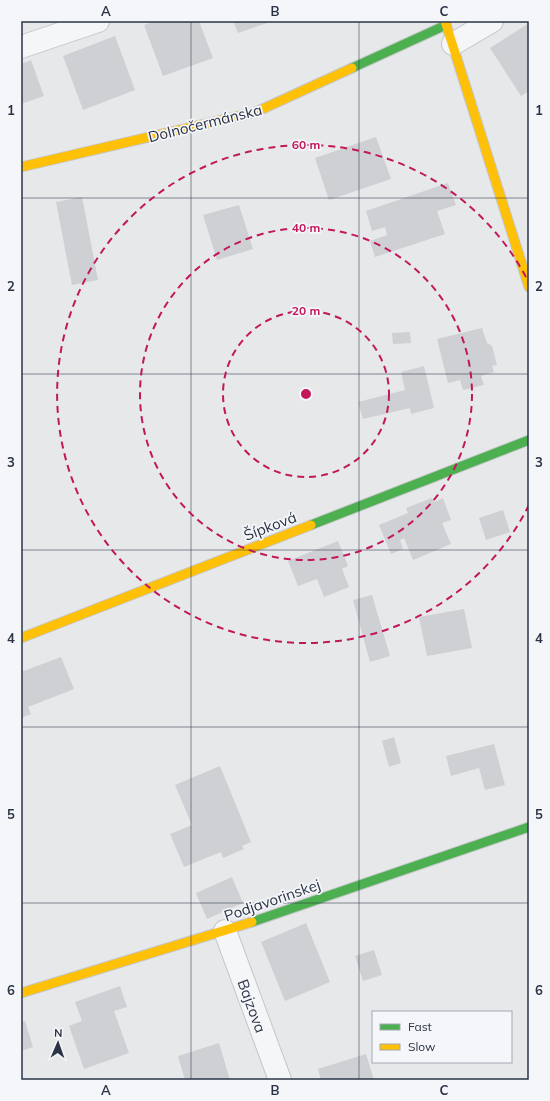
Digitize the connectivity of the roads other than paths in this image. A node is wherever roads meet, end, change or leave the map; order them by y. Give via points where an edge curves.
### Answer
1 (98, 21) edge
2 (492, 21) edge
3 (448, 30) edge
4 (21, 47) edge
5 (21, 167) edge
6 (529, 287) edge
7 (529, 440) edge
8 (21, 638) edge
9 (529, 827) edge
10 (225, 931) junction
11 (21, 994) edge
12 (280, 1080) edge

1 - 4 street
2 - 3 street
3 - 5 street, Dolnočermánska via 256,112
3 - 6 street
7 - 8 street, Šípková
9 - 10 street, Podjavorinskej
10 - 11 street, Podjavorinskej
10 - 12 street, Bajzova

